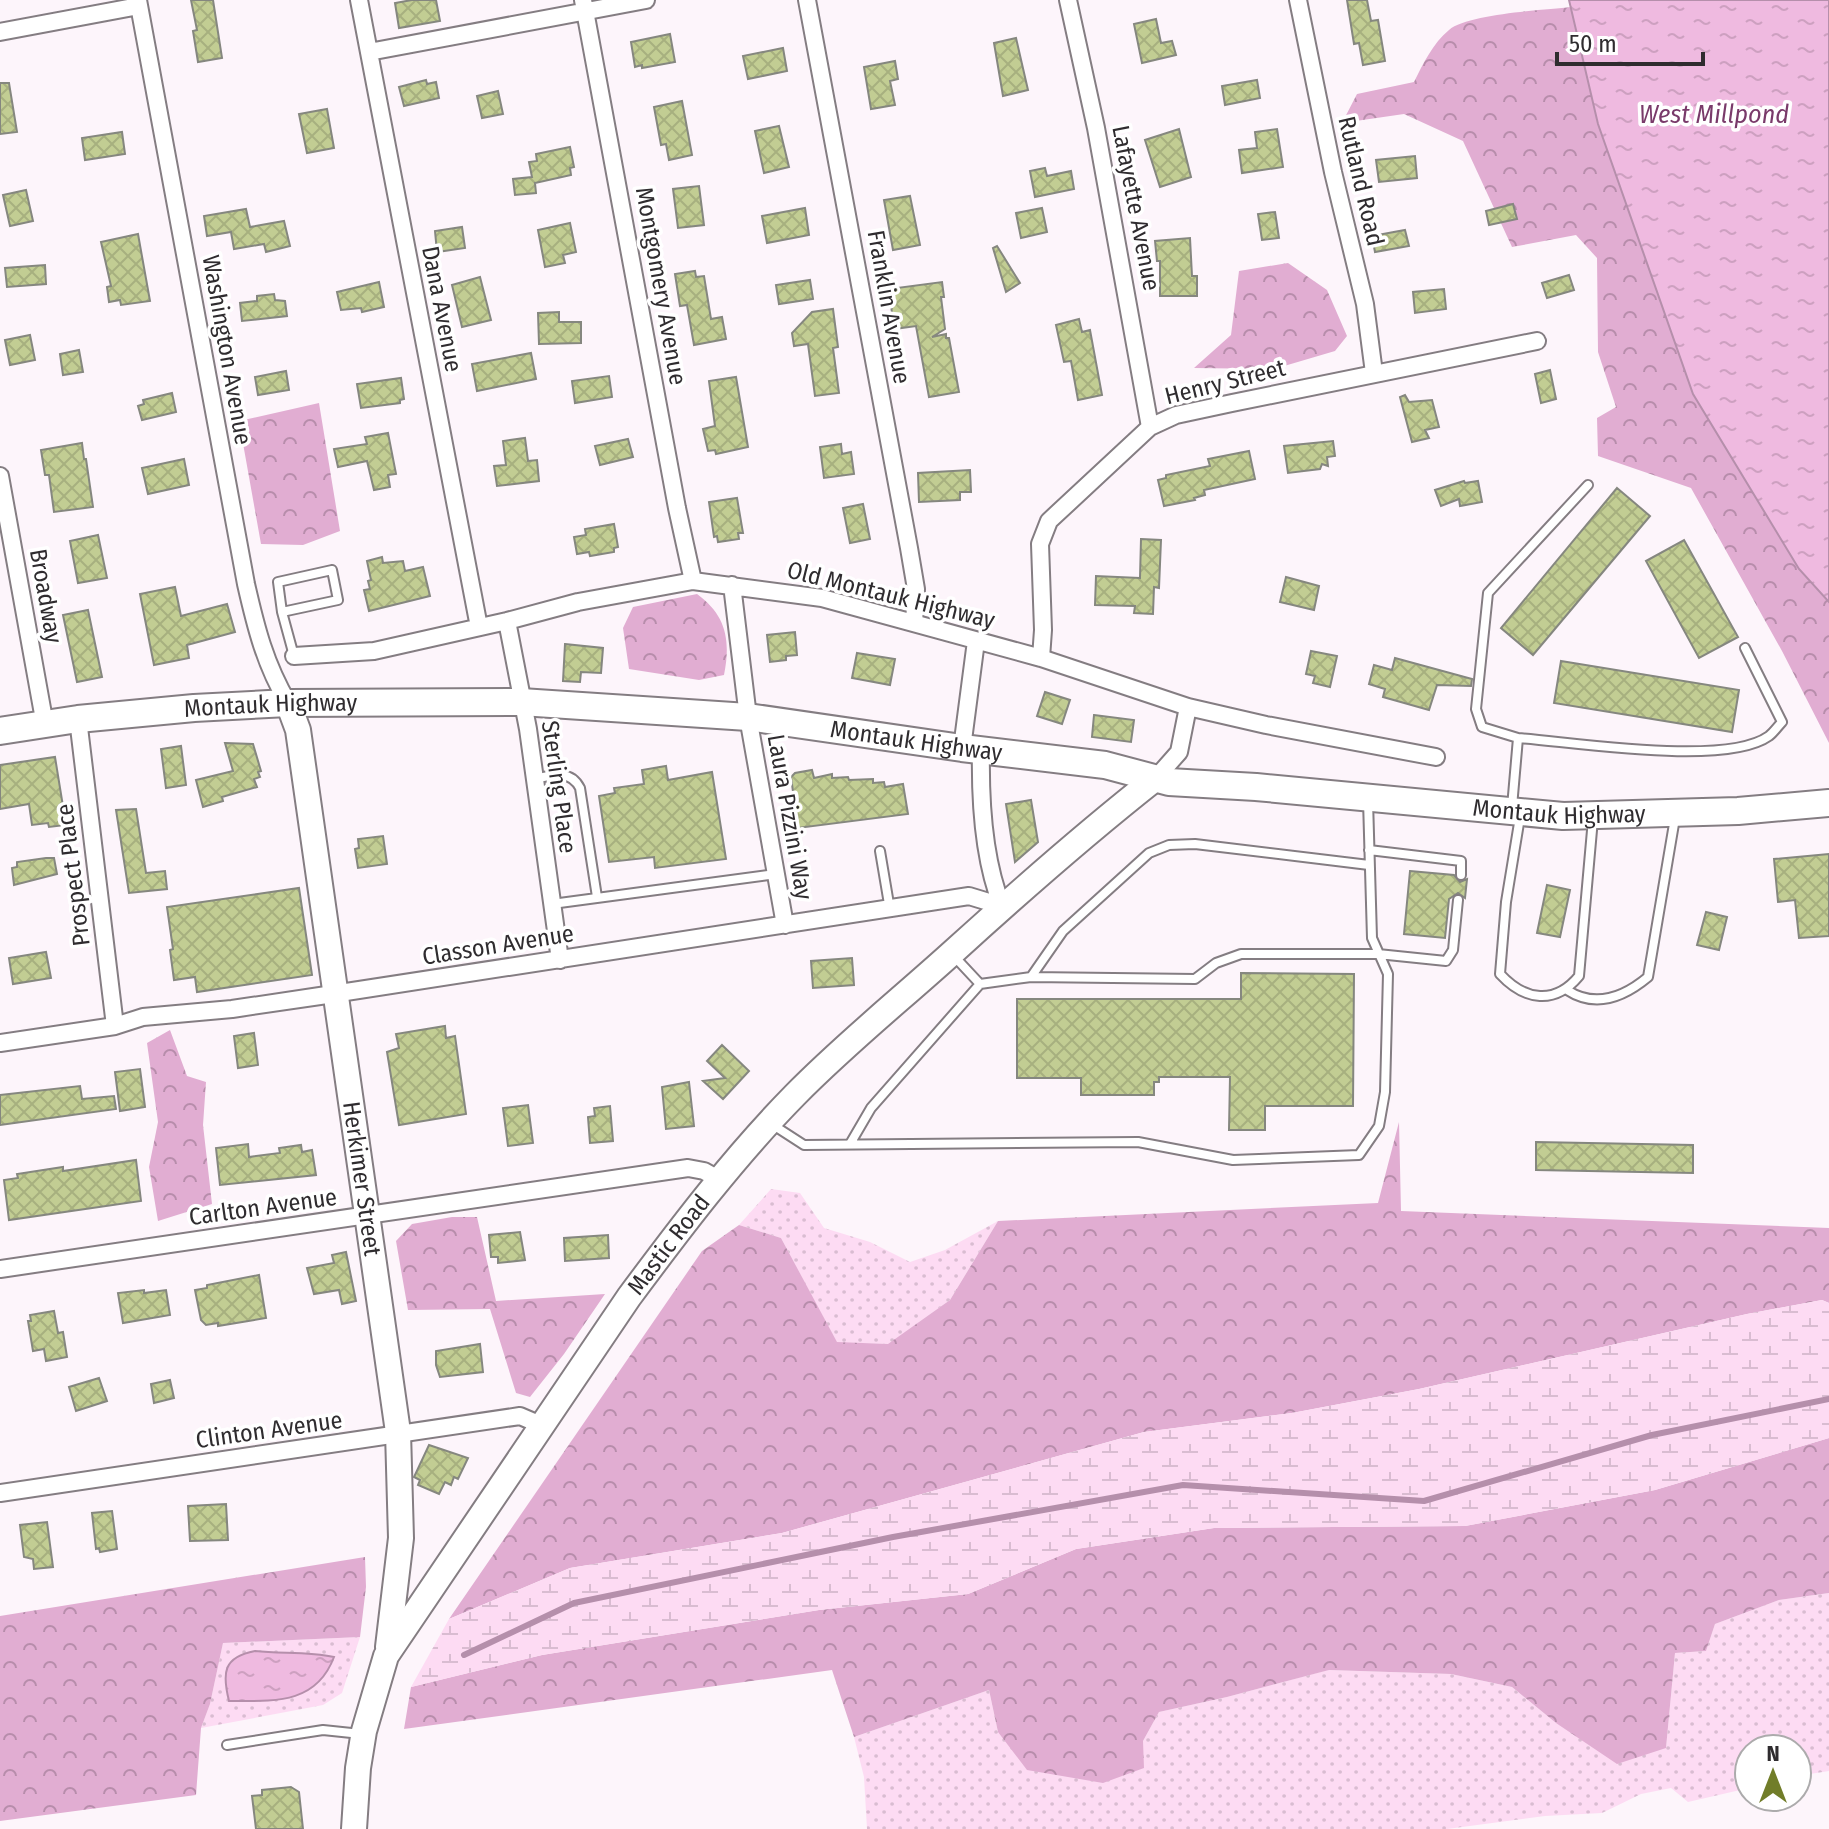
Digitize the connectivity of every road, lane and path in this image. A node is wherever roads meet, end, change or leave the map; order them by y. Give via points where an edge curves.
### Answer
1 (359, 0) edge
2 (646, 0) edge
3 (807, 0) edge
4 (1068, 0) edge
5 (1298, 0) edge
6 (138, 3) edge
7 (584, 5) edge
8 (0, 32) edge
9 (369, 52) junction
10 (1537, 341) dead end
11 (1374, 373) junction
12 (1150, 427) junction
13 (0, 476) edge
14 (1588, 485) dead end
15 (693, 581) junction
16 (732, 585) junction
17 (282, 612) junction
18 (507, 621) junction
19 (914, 623) junction
20 (479, 627) junction
21 (976, 641) junction
22 (1745, 648) dead end
23 (294, 656) joint
24 (1041, 658) junction
25 (521, 702) junction
26 (288, 703) junction
27 (1188, 707) junction
28 (748, 717) junction
29 (78, 719) junction
30 (45, 725) junction
31 (0, 731) edge
32 (1518, 738) junction
33 (971, 749) junction
34 (1436, 757) dead end
35 (1156, 778) junction
36 (533, 779) junction
37 (1368, 798) junction
38 (1829, 803) edge
39 (1516, 812) junction
40 (1675, 813) junction
41 (1593, 815) junction
42 (1369, 850) junction
43 (880, 851) dead end
44 (1369, 865) junction
45 (776, 874) junction
46 (1461, 875) dead end
47 (597, 897) junction
48 (1458, 900) dead end
49 (552, 904) junction
50 (1002, 906) junction
51 (890, 910) junction
52 (785, 925) junction
53 (952, 953) junction
54 (1378, 954) junction
55 (560, 960) junction
56 (1031, 977) junction
57 (980, 984) junction
58 (1567, 990) junction
59 (336, 993) junction
60 (115, 1026) junction
61 (0, 1043) edge
62 (770, 1122) junction
63 (850, 1144) junction
64 (720, 1180) junction
65 (368, 1216) junction
66 (0, 1269) edge
67 (541, 1425) junction
68 (398, 1432) junction
69 (0, 1493) edge
70 (386, 1656) junction
71 (364, 1734) junction
72 (227, 1745) dead end
73 (354, 1829) edge

1 - 9 street, Dana Avenue
2 - 7 street
3 - 19 street, Franklin Avenue via 909,548 916,589
4 - 12 street, Lafayette Avenue
5 - 11 street, Rutland Road via 1365,304
6 - 8 street
6 - 26 street, Washington Avenue via 246,584 267,665
7 - 9 street
7 - 15 street, Montgomery Avenue
9 - 20 street, Dana Avenue
10 - 11 street, Henry Street
11 - 12 street, Henry Street via 1176,415
12 - 24 street, Henry Street via 1049,521 1040,544
13 - 30 street, Broadway
14 - 32 lane via 1488,593 1476,709 1482,727
15 - 16 street, Old Montauk Highway
15 - 18 street, Old Montauk Highway
16 - 19 street, Old Montauk Highway via 822,598
16 - 28 street
17 - 17 lane via 278,582 332,570 338,600
17 - 23 lane
18 - 20 street, Old Montauk Highway
18 - 25 street, Sterling Place
19 - 21 street, Old Montauk Highway
20 - 23 street, Old Montauk Highway via 374,651
21 - 24 street, Old Montauk Highway
21 - 33 street
22 - 32 lane via 1782,722 1769,736 1699,753
24 - 27 street, Old Montauk Highway
25 - 26 main road, Montauk Highway
25 - 28 main road, Montauk Highway
25 - 36 street, Sterling Place
26 - 29 main road, Montauk Highway
26 - 59 main road, Herkimer Street via 298,730
27 - 34 street, Old Montauk Highway
27 - 35 street via 1179,752
28 - 33 main road, Montauk Highway
28 - 45 street, Laura Pizzini Way
29 - 30 main road, Montauk Highway
29 - 60 street, Prospect Place
30 - 31 main road, Montauk Highway
32 - 39 lane
33 - 35 main road, Montauk Highway via 1105,765
33 - 50 street via 980,778 991,878
35 - 37 main road, Montauk Highway
35 - 50 main road, Mastic Road
36 - 47 lane via 566,774 580,788
36 - 49 street, Sterling Place
37 - 39 main road, Montauk Highway
37 - 42 lane
38 - 40 main road, Montauk Highway
39 - 41 main road, Montauk Highway
39 - 58 lane via 1500,974 1527,993 1554,996
40 - 41 main road, Montauk Highway
40 - 58 lane via 1648,977 1618,998 1592,1000
41 - 58 lane via 1579,976
42 - 44 lane
42 - 46 lane via 1461,861
43 - 51 lane
44 - 54 lane via 1372,938
44 - 56 lane via 1169,845 1149,853 1077,917
45 - 47 lane
45 - 52 street, Laura Pizzini Way
47 - 49 lane
48 - 54 lane via 1453,950 1446,961
49 - 55 street, Sterling Place
50 - 51 street, Classon Avenue via 969,896
50 - 53 main road, Mastic Road
51 - 52 street, Classon Avenue
52 - 55 street, Classon Avenue
53 - 57 lane
53 - 62 main road, Mastic Road via 847,1045
54 - 56 lane via 1241,954 1216,963 1195,979
54 - 63 lane via 1388,974 1385,1092 1379,1126 1359,1155 1233,1160 1138,1142
55 - 59 street, Classon Avenue
56 - 57 lane
57 - 63 lane via 871,1108
59 - 60 street, Classon Avenue via 143,1017
59 - 65 main road, Herkimer Street
60 - 61 street, Classon Avenue
62 - 63 lane via 804,1145
62 - 64 main road, Mastic Road
64 - 65 street, Carlton Avenue via 688,1168
64 - 67 main road, Mastic Road via 629,1297
65 - 66 street, Carlton Avenue
65 - 68 main road, Herkimer Street
67 - 68 street, Clinton Avenue via 520,1416
67 - 70 main road, Mastic Road
68 - 69 street, Clinton Avenue
68 - 70 main road, Herkimer Street via 401,1538
70 - 71 main road, Mastic Road
71 - 72 lane via 323,1730
71 - 73 main road, Mastic Road

